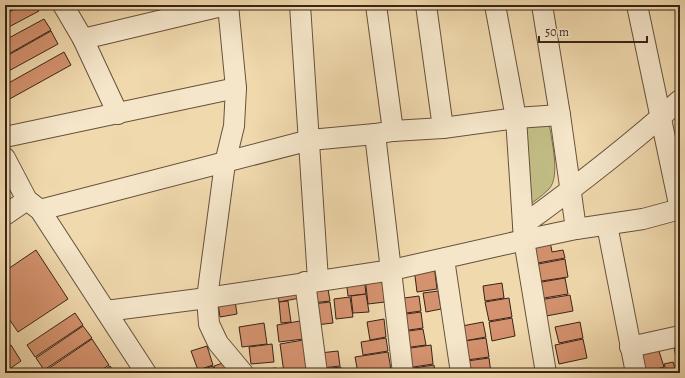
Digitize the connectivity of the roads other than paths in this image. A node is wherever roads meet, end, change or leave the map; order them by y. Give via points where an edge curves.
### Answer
1 (64, 5) edge
2 (227, 5) edge
3 (300, 5) edge
4 (376, 5) edge
5 (426, 5) edge
6 (495, 5) edge
7 (542, 5) edge
8 (637, 5) edge
9 (83, 39) junction
10 (236, 88) junction
11 (680, 100) edge
12 (118, 114) junction
13 (560, 116) junction
14 (516, 118) junction
15 (660, 118) junction
16 (443, 128) junction
17 (384, 132) junction
18 (5, 137) edge
19 (310, 140) junction
20 (5, 158) edge
21 (225, 163) junction
22 (570, 192) junction
23 (34, 205) junction
24 (680, 209) edge
25 (5, 215) edge
26 (607, 225) junction
27 (576, 229) junction
28 (523, 232) junction
29 (444, 259) junction
30 (392, 270) junction
31 (311, 281) junction
32 (207, 298) junction
33 (106, 311) junction
34 (680, 336) edge
35 (630, 347) junction
36 (633, 372) edge
37 (146, 373) edge
38 (243, 373) edge
39 (317, 373) edge
40 (404, 373) edge
41 (461, 373) edge
42 (546, 373) edge

1 - 9 street
2 - 9 street
2 - 10 street
3 - 19 street
4 - 17 street
5 - 16 street
6 - 14 street
7 - 13 street
8 - 15 street
9 - 12 street
10 - 12 street
10 - 21 street via 234,126
11 - 15 street
12 - 18 street
13 - 14 street
13 - 22 street
14 - 16 street
14 - 28 street
15 - 22 street
15 - 24 street
16 - 17 street
17 - 19 street
17 - 30 street
19 - 21 street
19 - 31 street
20 - 23 street
21 - 23 street
21 - 32 street
22 - 27 street
22 - 28 street
23 - 25 street
23 - 33 street
24 - 26 street
26 - 27 street
26 - 35 street
27 - 28 street
28 - 29 street
28 - 42 street
29 - 30 street
29 - 41 street
30 - 31 street
30 - 40 street
31 - 32 street
31 - 39 street
32 - 33 street
32 - 38 street via 209,324 218,343
33 - 37 street
34 - 35 street
35 - 36 street

